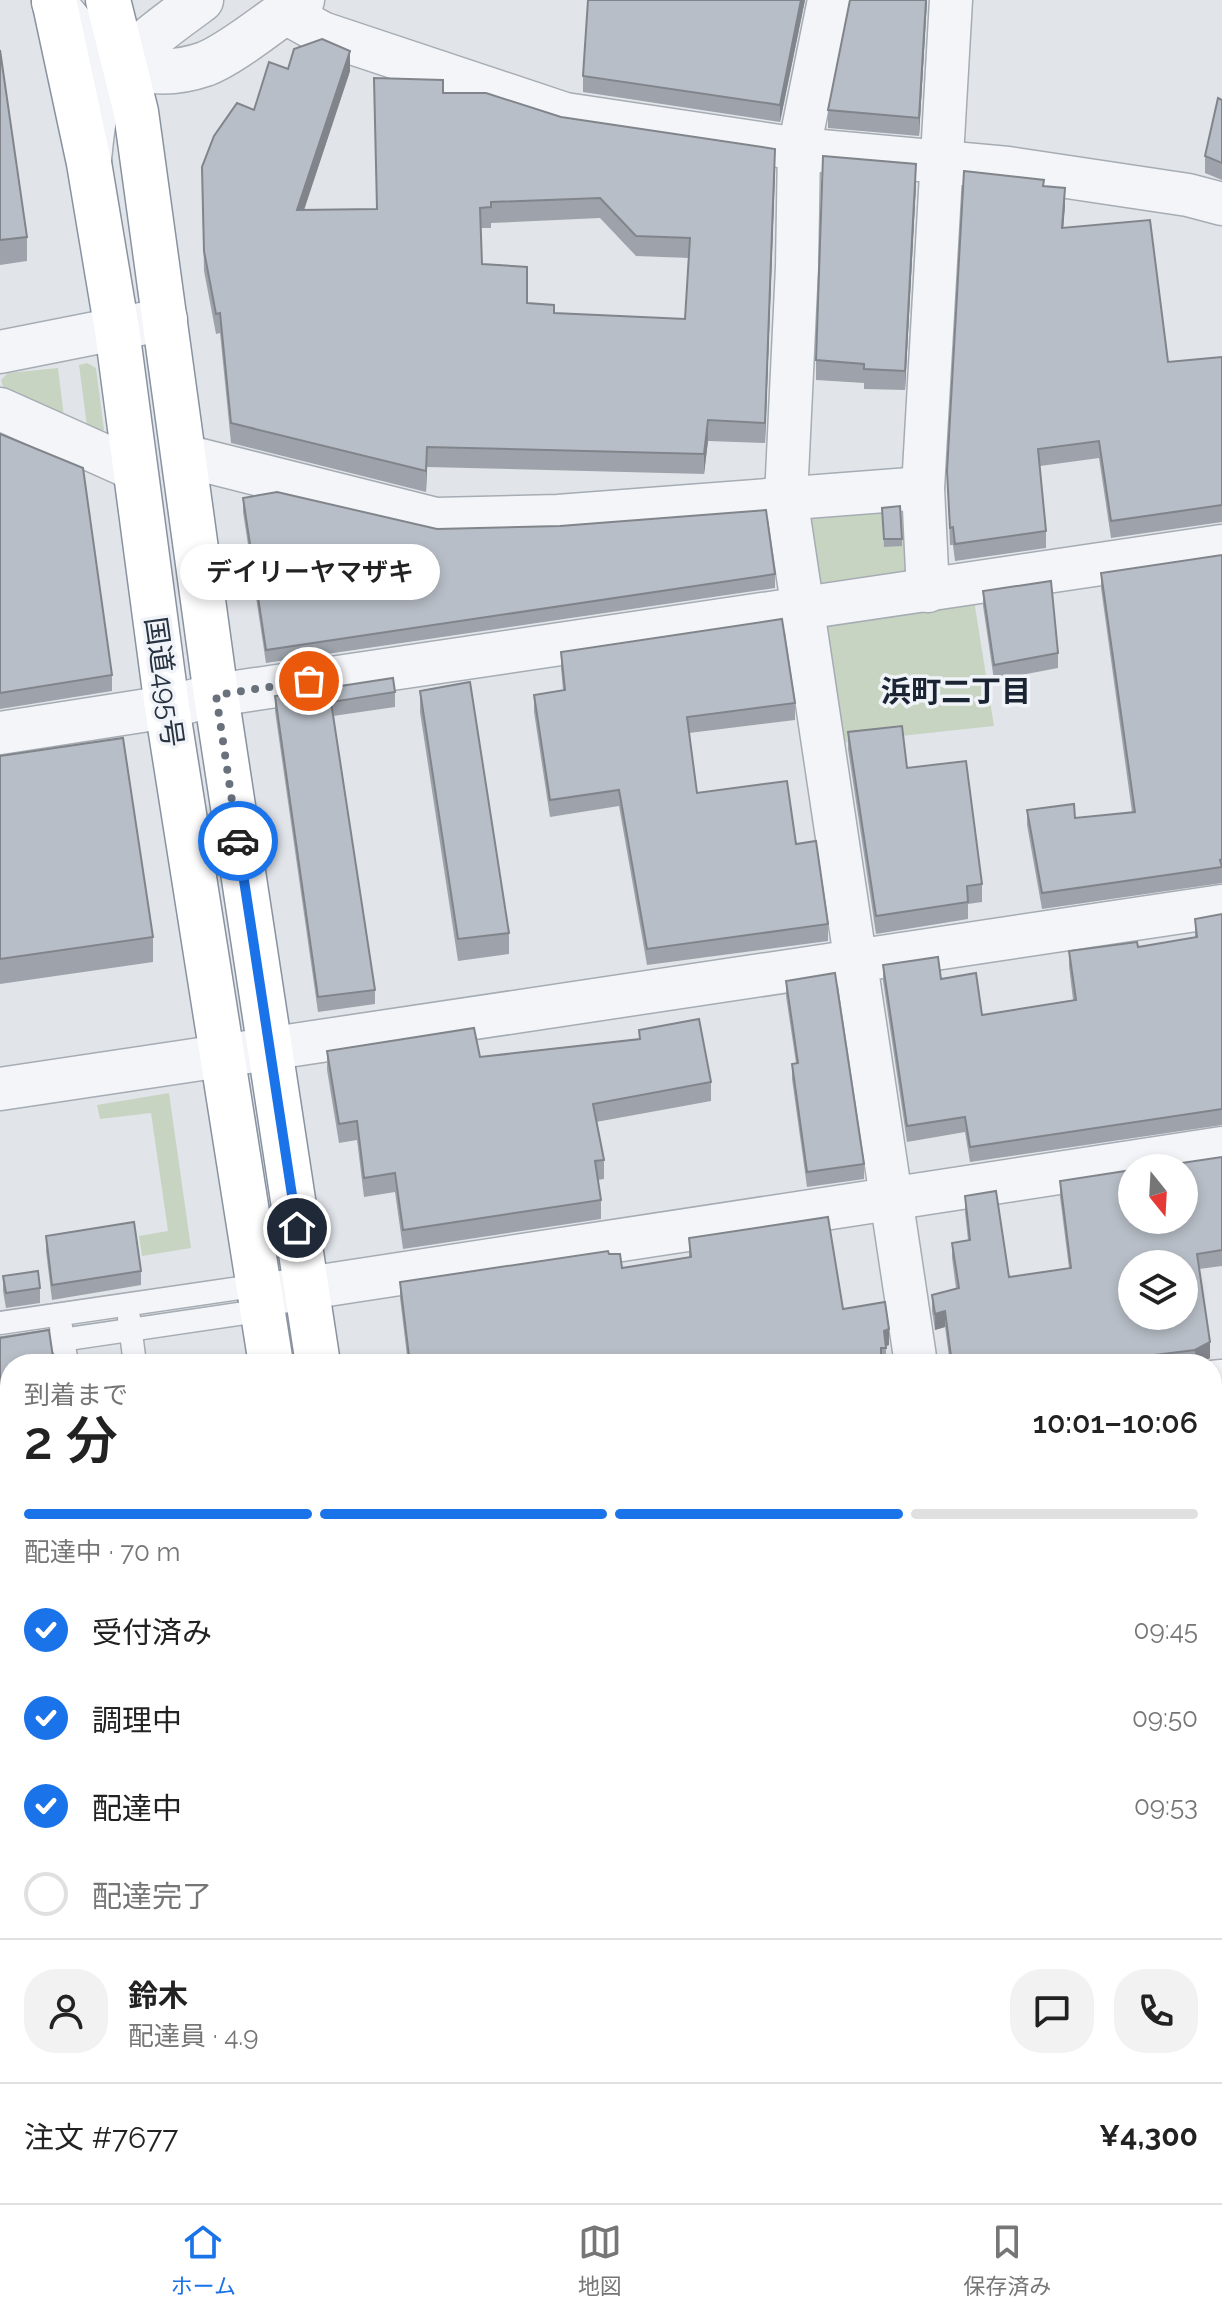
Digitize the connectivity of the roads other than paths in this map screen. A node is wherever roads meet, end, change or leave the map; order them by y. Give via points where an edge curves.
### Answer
1 (108, 0) edge
2 (201, 0) edge
3 (829, 0) edge
4 (951, 0) edge
5 (54, 1) edge
6 (293, 6) edge
7 (208, 63) junction
8 (123, 64) junction
9 (799, 149) junction
10 (142, 157) junction
11 (941, 161) junction
12 (89, 163) junction
13 (1222, 204) edge
14 (166, 319) junction
15 (117, 330) junction
16 (0, 352) edge
17 (0, 409) edge
18 (185, 456) junction
19 (134, 469) junction
20 (923, 488) junction
21 (786, 497) junction
22 (1222, 546) edge
23 (928, 591) junction
24 (801, 610) junction
25 (216, 695) junction
26 (167, 707) junction
27 (0, 733) edge
28 (1222, 906) edge
29 (856, 963) junction
30 (269, 1046) junction
31 (221, 1055) junction
32 (0, 1089) edge
33 (1222, 1148) edge
34 (891, 1198) junction
35 (307, 1290) junction
36 (262, 1297) junction
37 (127, 1304) junction
38 (59, 1314) junction
39 (0, 1323) edge
40 (130, 1330) junction
41 (63, 1339) junction
42 (0, 1349) edge
43 (65, 1354) edge
44 (134, 1354) edge
45 (270, 1354) edge
46 (317, 1354) edge
47 (914, 1354) edge

1 - 8 highway, 国道495号
2 - 8 street
3 - 9 street
4 - 11 street
5 - 8 street via 77,34
5 - 12 highway, 国道495号
6 - 7 street
6 - 9 street via 322,33 565,114
7 - 8 street via 153,71
7 - 10 street via 180,81 152,114
8 - 10 highway, 国道495号
8 - 12 street via 102,91
9 - 11 street
9 - 21 street
10 - 14 highway, 国道495号
11 - 13 street
11 - 20 street
12 - 15 highway, 国道495号
14 - 15 street
14 - 18 highway, 国道495号
15 - 16 street
15 - 19 highway, 国道495号
17 - 19 street
18 - 21 street via 436,519 558,516
18 - 25 highway, 国道495号
19 - 26 highway, 国道495号
20 - 21 street
20 - 23 street
21 - 24 street
22 - 23 street
23 - 24 street
24 - 25 street
24 - 29 street
25 - 26 street
25 - 30 highway, 国道495号
26 - 27 street
26 - 31 highway, 国道495号
28 - 29 street
29 - 30 street
29 - 34 street
30 - 31 street
30 - 35 highway, 国道495号
31 - 32 street
31 - 36 highway, 国道495号
33 - 34 street
34 - 35 street
34 - 47 street
35 - 36 street
35 - 46 highway, 国道495号
36 - 37 lane
36 - 40 lane
36 - 45 highway, 国道495号
37 - 38 lane
37 - 40 lane
38 - 39 lane
38 - 41 lane
40 - 41 lane
40 - 44 lane
41 - 42 lane
41 - 43 lane

